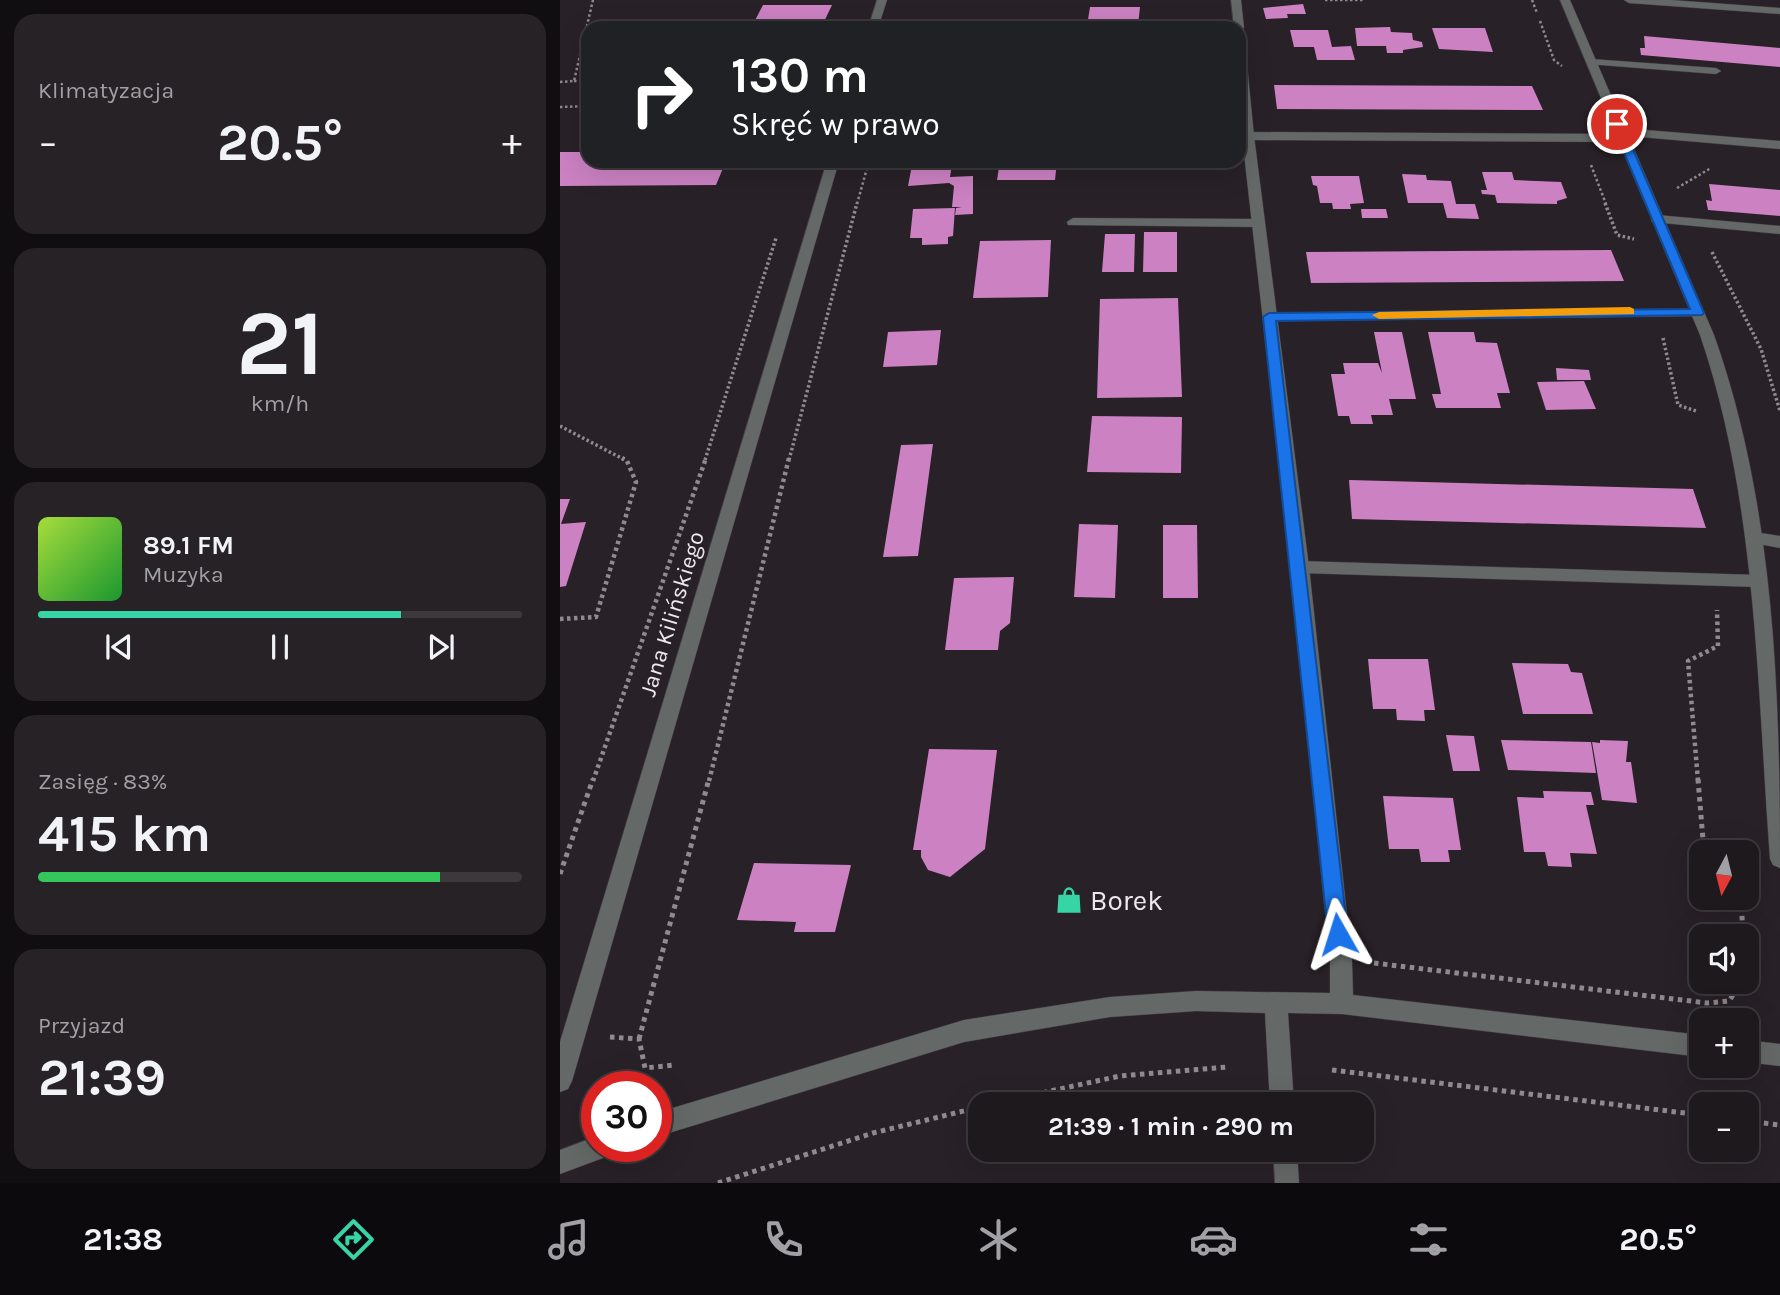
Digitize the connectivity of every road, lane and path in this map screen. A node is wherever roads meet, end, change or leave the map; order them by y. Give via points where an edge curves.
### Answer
1 (593, 0) edge
2 (882, 0) edge
3 (1236, 0) edge
4 (1325, 0) edge
5 (1365, 0) edge
6 (1565, 0) edge
7 (1629, 0) edge
8 (1780, 11) edge
9 (588, 21) edge
10 (875, 21) edge
11 (1238, 21) edge
12 (581, 51) edge
13 (1591, 62) junction
14 (1716, 71) dead end
15 (574, 81) junction
16 (581, 81) edge
17 (560, 82) edge
18 (581, 106) edge
19 (560, 107) edge
20 (1246, 113) edge
21 (1622, 135) junction
22 (1248, 136) junction
23 (1780, 145) edge
24 (1586, 153) dead end
25 (831, 168) edge
26 (867, 168) edge
27 (1657, 219) junction
28 (1073, 222) dead end
29 (1258, 223) junction
30 (779, 227) dead end
31 (1780, 230) edge
32 (1643, 242) dead end
33 (1708, 245) dead end
34 (1698, 313) junction
35 (1269, 317) junction
36 (1672, 334) dead end
37 (1780, 411) edge
38 (1699, 423) dead end
39 (560, 426) edge
40 (1754, 538) junction
41 (1780, 542) edge
42 (1300, 567) junction
43 (1758, 581) junction
44 (1717, 605) dead end
45 (560, 619) edge
46 (1703, 840) edge
47 (1780, 859) edge
48 (560, 874) edge
49 (1369, 963) dead end
50 (1734, 994) edge
51 (1276, 1002) junction
52 (1342, 1004) junction
53 (572, 1035) junction
54 (639, 1038) junction
55 (1689, 1045) edge
56 (1759, 1053) edge
57 (1780, 1055) edge
58 (675, 1065) dead end
59 (1227, 1068) dead end
60 (1332, 1070) dead end
61 (560, 1081) edge
62 (1046, 1092) edge
63 (1281, 1092) edge
64 (968, 1110) edge
65 (1689, 1114) edge
66 (672, 1120) edge
67 (1759, 1123) edge
68 (1780, 1125) edge
69 (581, 1154) edge
70 (560, 1162) edge
71 (1286, 1162) edge
72 (719, 1183) edge
73 (1287, 1183) edge

1 - 9 path
2 - 10 street
3 - 11 street
4 - 5 path
6 - 13 street
7 - 8 street
12 - 15 path
13 - 14 street
13 - 21 street
15 - 16 path
15 - 17 path
18 - 19 path
20 - 22 street
21 - 22 street
21 - 23 street
21 - 27 street
22 - 29 street
24 - 32 path via 1617,235
25 - 53 street, Jana Kilińskiego
26 - 54 path
27 - 31 street
27 - 34 street
28 - 29 street
29 - 35 street
30 - 48 path via 705,461
33 - 37 path via 1761,350
34 - 35 street
34 - 40 street via 1727,392
35 - 42 street
36 - 38 path via 1662,335 1678,405 1696,410
39 - 45 path via 627,461 636,482 596,617
40 - 41 street
40 - 43 street
42 - 43 street
42 - 52 street
43 - 47 street
44 - 46 path via 1718,646 1688,662
49 - 50 path via 1707,1003 1729,1001
51 - 52 street
51 - 63 street
51 - 66 street via 1110,1007 964,1031
52 - 55 street
53 - 54 path
53 - 61 street, Jana Kilińskiego
54 - 58 path via 645,1068
56 - 57 street
59 - 62 path via 1120,1076
60 - 65 path
64 - 72 path via 873,1133
67 - 68 path
69 - 70 street
71 - 73 street

